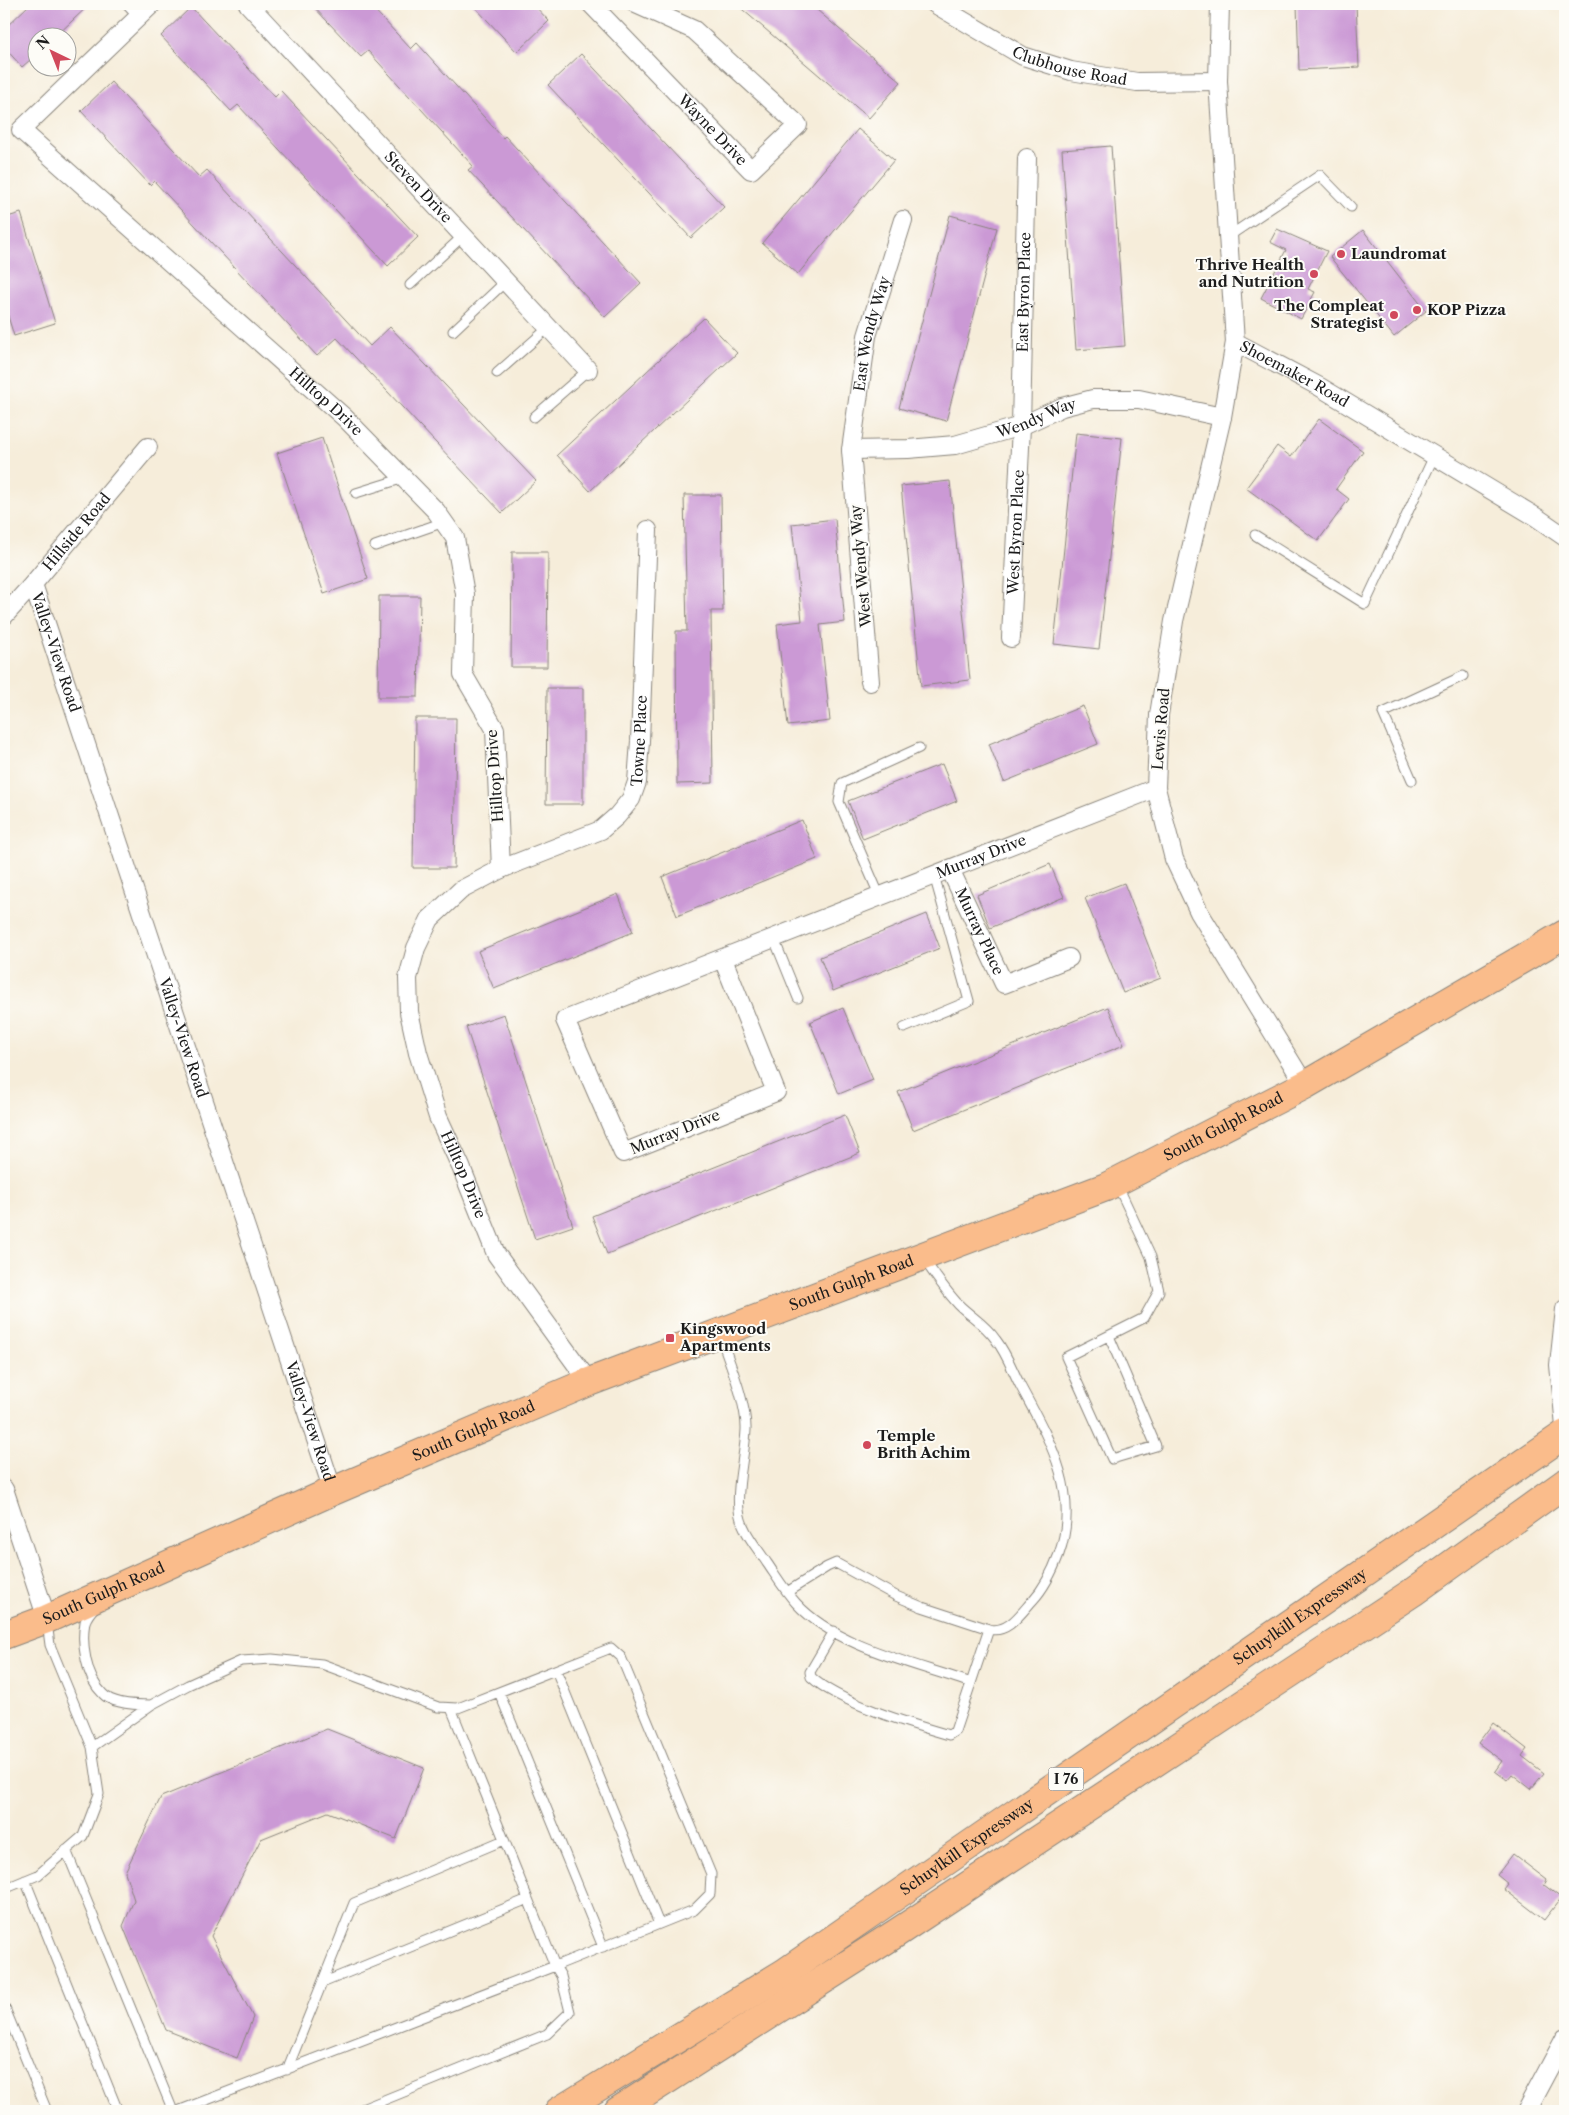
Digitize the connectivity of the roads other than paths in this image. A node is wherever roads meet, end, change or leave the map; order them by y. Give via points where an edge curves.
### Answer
1 (152, 4) edge
2 (248, 4) edge
3 (591, 4) edge
4 (636, 4) edge
5 (935, 4) edge
6 (1220, 4) edge
7 (133, 10) edge
8 (1218, 81) junction
9 (1027, 158) dead end
10 (1351, 207) dead end
11 (903, 220) dead end
12 (463, 236) junction
13 (1229, 236) junction
14 (505, 282) junction
15 (410, 285) dead end
16 (548, 328) junction
17 (453, 331) dead end
18 (1235, 342) junction
19 (588, 370) joint
20 (497, 373) dead end
21 (1222, 417) junction
22 (534, 418) dead end
23 (1021, 426) junction
24 (148, 447) dead end
25 (851, 450) junction
26 (1434, 456) junction
27 (404, 478) junction
28 (356, 493) dead end
29 (444, 522) junction
30 (648, 530) dead end
31 (1255, 535) dead end
32 (1565, 537) edge
33 (375, 546) dead end
34 (33, 584) junction
35 (4, 616) edge
36 (1011, 638) dead end
37 (1462, 676) dead end
38 (870, 682) dead end
39 (919, 748) dead end
40 (1412, 780) dead end
41 (1156, 788) junction
42 (501, 869) junction
43 (942, 872) junction
44 (880, 897) junction
45 (1565, 934) edge
46 (774, 939) junction
47 (1069, 958) dead end
48 (723, 959) junction
49 (798, 998) dead end
50 (904, 1028) dead end
51 (1305, 1085) junction
52 (1116, 1182) junction
53 (922, 1256) junction
54 (1565, 1309) edge
55 (719, 1332) junction
56 (1109, 1336) junction
57 (589, 1382) junction
58 (1565, 1426) edge
59 (1565, 1434) edge
60 (1565, 1483) edge
61 (4, 1489) edge
62 (334, 1491) junction
63 (787, 1592) junction
64 (104, 1594) junction
65 (47, 1619) junction
66 (989, 1629) junction
67 (834, 1631) junction
68 (4, 1635) edge
69 (556, 1670) junction
70 (971, 1683) junction
71 (499, 1692) junction
72 (151, 1705) junction
73 (451, 1708) junction
74 (92, 1746) junction
75 (504, 1840) junction
76 (66, 1850) junction
77 (25, 1880) junction
78 (4, 1890) edge
79 (528, 1899) junction
80 (659, 1924) junction
81 (603, 1947) junction
82 (555, 1966) junction
83 (322, 1983) junction
84 (4, 2006) edge
85 (1565, 2038) edge
86 (287, 2070) junction
87 (47, 2111) edge
88 (118, 2111) edge
89 (172, 2111) edge
90 (178, 2111) edge
91 (357, 2111) edge
92 (560, 2111) edge
93 (618, 2111) edge
94 (1526, 2111) edge

1 - 7 street
2 - 12 street, Steven Drive
3 - 4 street, Wayne Drive via 751,170 798,125 694,30
5 - 8 street, Clubhouse Road via 1024,56 1070,71 1137,82
6 - 8 street, Shoemaker Road
7 - 27 street, Hilltop Drive via 21,130 345,418
8 - 13 street, Shoemaker Road
9 - 23 street, East Byron Place
10 - 13 lane via 1320,175
11 - 25 street, East Wendy Way via 867,336
12 - 14 street, Steven Drive
12 - 15 lane
13 - 18 street, Shoemaker Road
14 - 16 street, Steven Drive
14 - 17 lane
16 - 19 street, Steven Drive
16 - 20 lane
18 - 21 street, Lewis Road
18 - 26 street, Shoemaker Road via 1320,387
19 - 22 lane
21 - 23 street, Wendy Way via 1139,399 1093,399 1062,407
21 - 41 street, Lewis Road via 1174,621 1159,715
23 - 25 street, Wendy Way via 956,445
23 - 36 street, West Byron Place
24 - 34 street, Hillside Road
25 - 38 street, West Wendy Way
26 - 31 lane via 1364,604
26 - 32 street, Shoemaker Road
27 - 28 lane
27 - 29 street, Hilltop Drive
29 - 33 lane
29 - 42 street, Hilltop Drive via 455,538 465,594 463,674 495,729
30 - 42 street, Towne Place via 640,740 637,782 632,799 600,830
34 - 35 street, Hillside Road
34 - 62 street, Valley-View Road
37 - 40 lane via 1383,712
39 - 44 lane via 842,783 839,802
41 - 43 street, Murray Drive
41 - 51 street, Lewis Road via 1174,858 1199,912
42 - 57 street, Hilltop Drive via 461,890 430,919 416,948 408,978 409,1012 438,1117 496,1254
43 - 44 street, Murray Drive
43 - 47 street, Murray Place via 1004,984
43 - 50 lane via 969,1001
44 - 46 street, Murray Drive
45 - 51 main road, South Gulph Road
46 - 48 street, Murray Drive
46 - 49 lane
48 - 48 street, Murray Drive via 565,1020 623,1153 776,1092
51 - 52 main road, South Gulph Road
52 - 53 main road, South Gulph Road
52 - 56 lane via 1151,1257 1159,1291 1144,1318
53 - 55 main road, South Gulph Road
53 - 66 lane via 958,1304 981,1321 998,1341 1052,1445 1062,1475 1067,1524 1052,1574 1009,1626 1002,1630
54 - 58 street via 1559,1365
55 - 57 main road, South Gulph Road
55 - 63 lane via 743,1406 746,1428 738,1507 740,1520
56 - 56 lane via 1066,1357 1112,1458 1156,1446
57 - 62 main road, South Gulph Road
59 - 92 main road, Schuylkill Expressway / I 76 via 784,1973
60 - 93 main road, Schuylkill Expressway / I 76 via 1389,1608 895,1934
61 - 65 street
62 - 64 main road, South Gulph Road
63 - 66 lane via 836,1563 896,1596
63 - 67 lane via 808,1614
64 - 65 main road, South Gulph Road
64 - 72 lane via 86,1620 87,1669 103,1695 130,1705
65 - 68 main road, South Gulph Road
65 - 74 lane via 50,1645
66 - 70 lane
67 - 70 lane via 876,1651
67 - 70 lane via 810,1672 814,1680 852,1701 896,1719 949,1735 955,1731
69 - 71 lane
69 - 80 lane
69 - 80 lane via 611,1648 621,1657 711,1874 710,1894 694,1910
71 - 73 lane
71 - 81 lane
72 - 73 lane via 188,1684 241,1661 272,1659 322,1664 438,1707
72 - 74 lane
73 - 75 lane
74 - 76 lane via 99,1794 83,1836
75 - 79 lane
75 - 83 lane via 354,1903
76 - 77 lane via 38,1875
76 - 89 lane
77 - 78 lane
77 - 88 lane
79 - 82 lane
79 - 83 lane
80 - 81 lane
81 - 82 lane
82 - 86 lane
82 - 91 lane via 561,1976 570,2012 547,2034
83 - 86 lane
84 - 87 lane
85 - 94 street
86 - 90 lane

